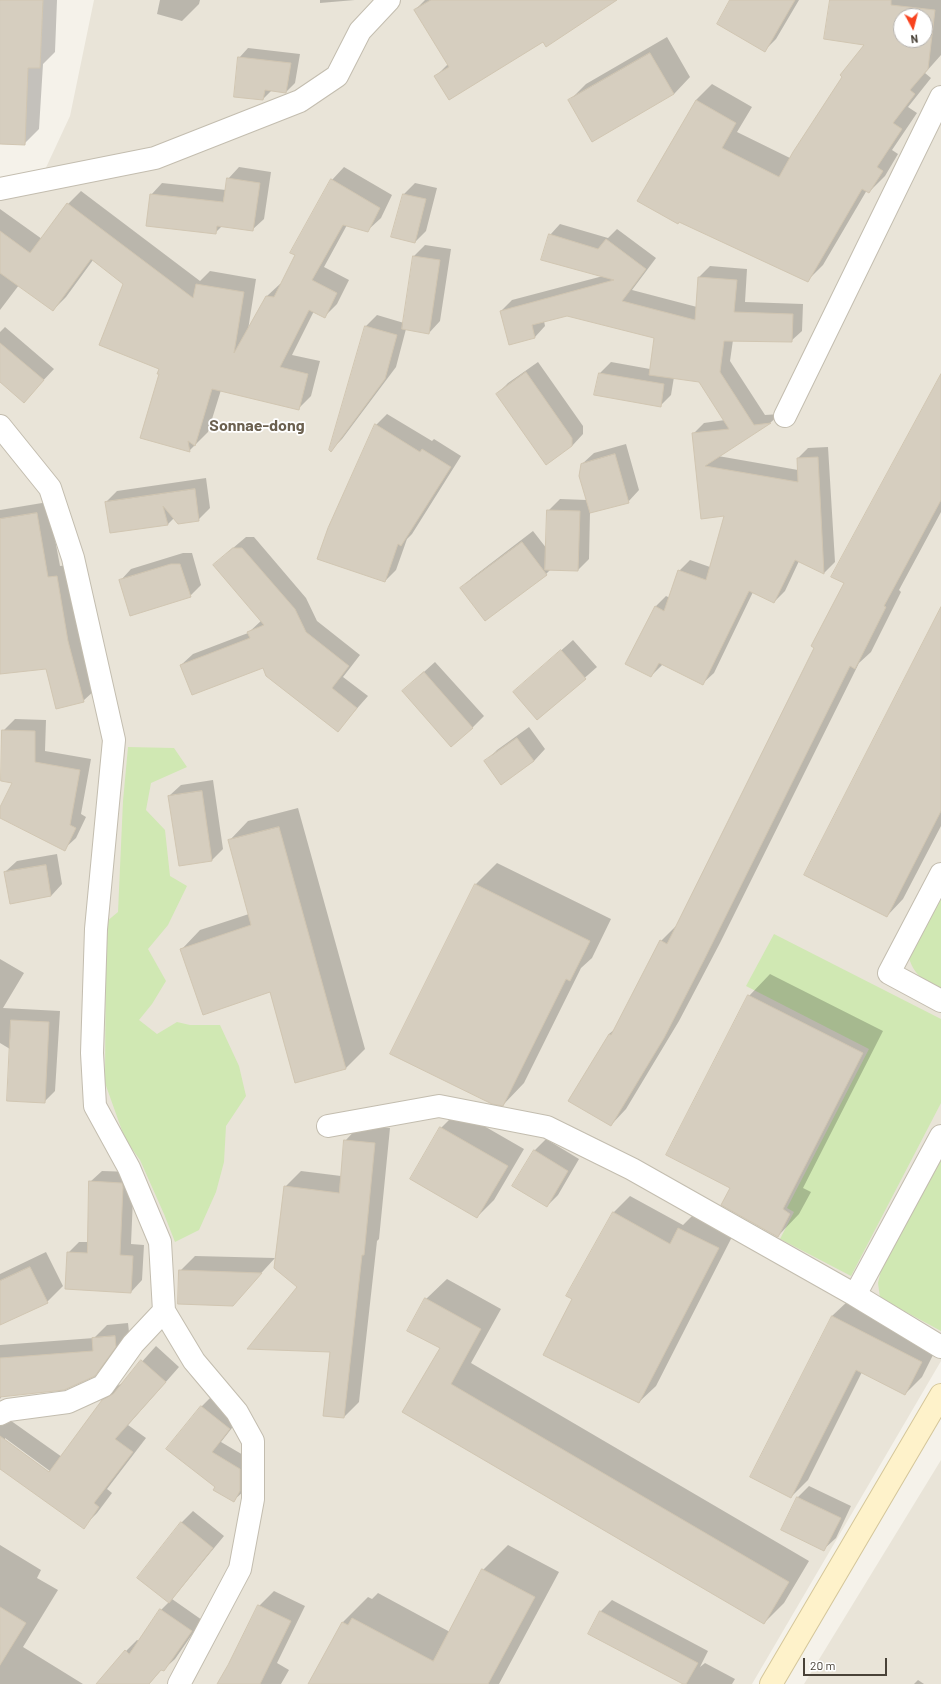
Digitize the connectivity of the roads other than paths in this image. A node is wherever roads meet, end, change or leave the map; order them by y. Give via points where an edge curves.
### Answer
1 (389, 0) edge
2 (941, 97) edge
3 (0, 189) edge
4 (785, 416) dead end
5 (0, 426) edge
6 (941, 874) edge
7 (941, 1001) edge
8 (328, 1126) dead end
9 (941, 1136) edge
10 (855, 1295) junction
11 (164, 1311) junction
12 (941, 1347) edge
13 (941, 1395) edge
14 (0, 1414) edge
15 (179, 1684) edge
16 (771, 1684) edge

1 - 3 street via 360,31 337,76 300,101 156,158
2 - 4 street
5 - 11 street via 50,488 73,558 114,740 96,929 92,1053 94,1106 129,1168 160,1242
6 - 7 street via 889,973
8 - 10 street via 439,1106 546,1127 632,1169
9 - 10 street
10 - 12 street
11 - 14 street via 133,1344 103,1386 68,1402 8,1410
11 - 15 street via 194,1361 237,1412 254,1441 253,1499 240,1569
13 - 16 main road

